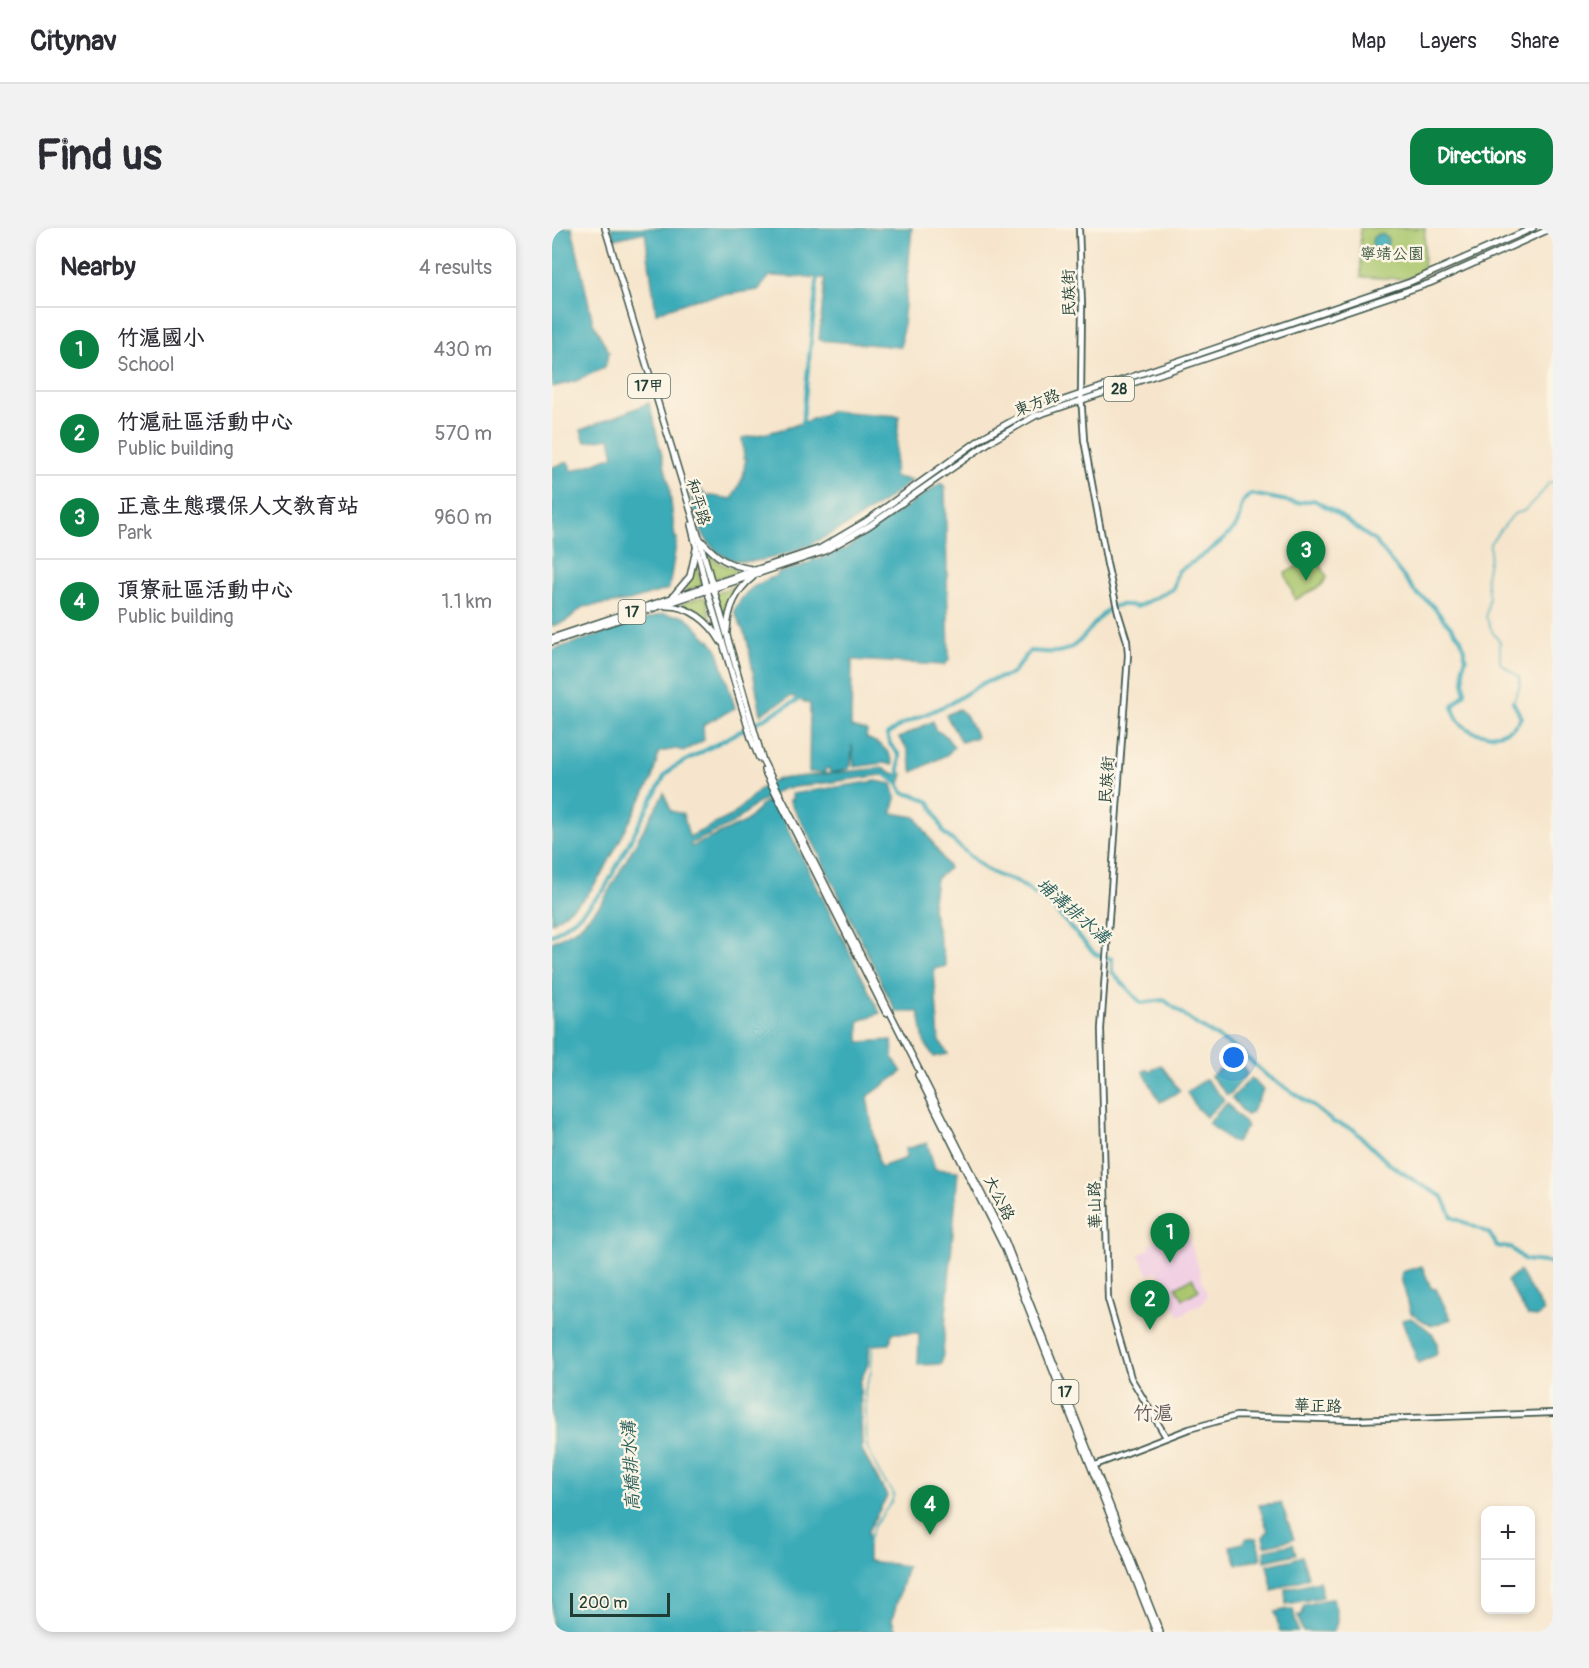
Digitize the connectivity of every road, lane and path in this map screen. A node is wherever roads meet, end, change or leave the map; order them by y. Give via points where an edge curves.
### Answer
1 (603, 228) edge
2 (1079, 228) edge
3 (1533, 228) edge
4 (1552, 228) edge
5 (1081, 394) junction
6 (1082, 402) junction
7 (699, 538) junction
8 (696, 545) junction
9 (757, 572) junction
10 (709, 588) junction
11 (671, 599) junction
12 (659, 607) junction
13 (552, 640) edge
14 (728, 651) junction
15 (777, 792) joint
16 (1105, 959) joint
17 (1553, 1413) edge
18 (1166, 1437) junction
19 (1092, 1466) junction
20 (1156, 1632) edge
21 (1160, 1632) edge

1 - 7 main road, 和平路 / 17甲
1 - 8 main road, 和平路 / 17甲
2 - 5 street, 民族街
3 - 5 main road, 東方路 / 28 via 1410,282
4 - 6 main road, 東方路 / 28 via 1430,283
5 - 6 street, 民族街
5 - 9 main road, 東方路 / 28 via 1021,416 985,436 834,542
6 - 9 main road, 東方路 / 28 via 1035,416 1004,432 835,546
6 - 16 street, 民族街 via 1084,440 1128,655
7 - 9 main road via 722,561
7 - 10 main road, 和平路 / 17甲
8 - 10 main road, 和平路 / 17甲
8 - 11 main road via 690,576
9 - 10 main road, 東方路 / 28
9 - 14 main road via 733,601 728,615
10 - 11 main road, 東方路 / 17
10 - 12 main road, 東方路 / 17
10 - 14 main road, 和平路 / 17
11 - 13 main road, 東方路 / 17
12 - 13 main road, 東方路 / 17
12 - 14 main road via 681,608 702,618
14 - 15 main road, 和平路 / 17 via 750,726
15 - 19 main road, 大公路 / 17 via 1021,1275
16 - 18 street, 華山路 via 1101,1050 1108,1299 1131,1378
17 - 18 street, 華正路 via 1355,1420 1236,1416
18 - 19 street, 華正路
19 - 20 main road, 大公路 / 17
19 - 21 main road, 大公路 / 17

